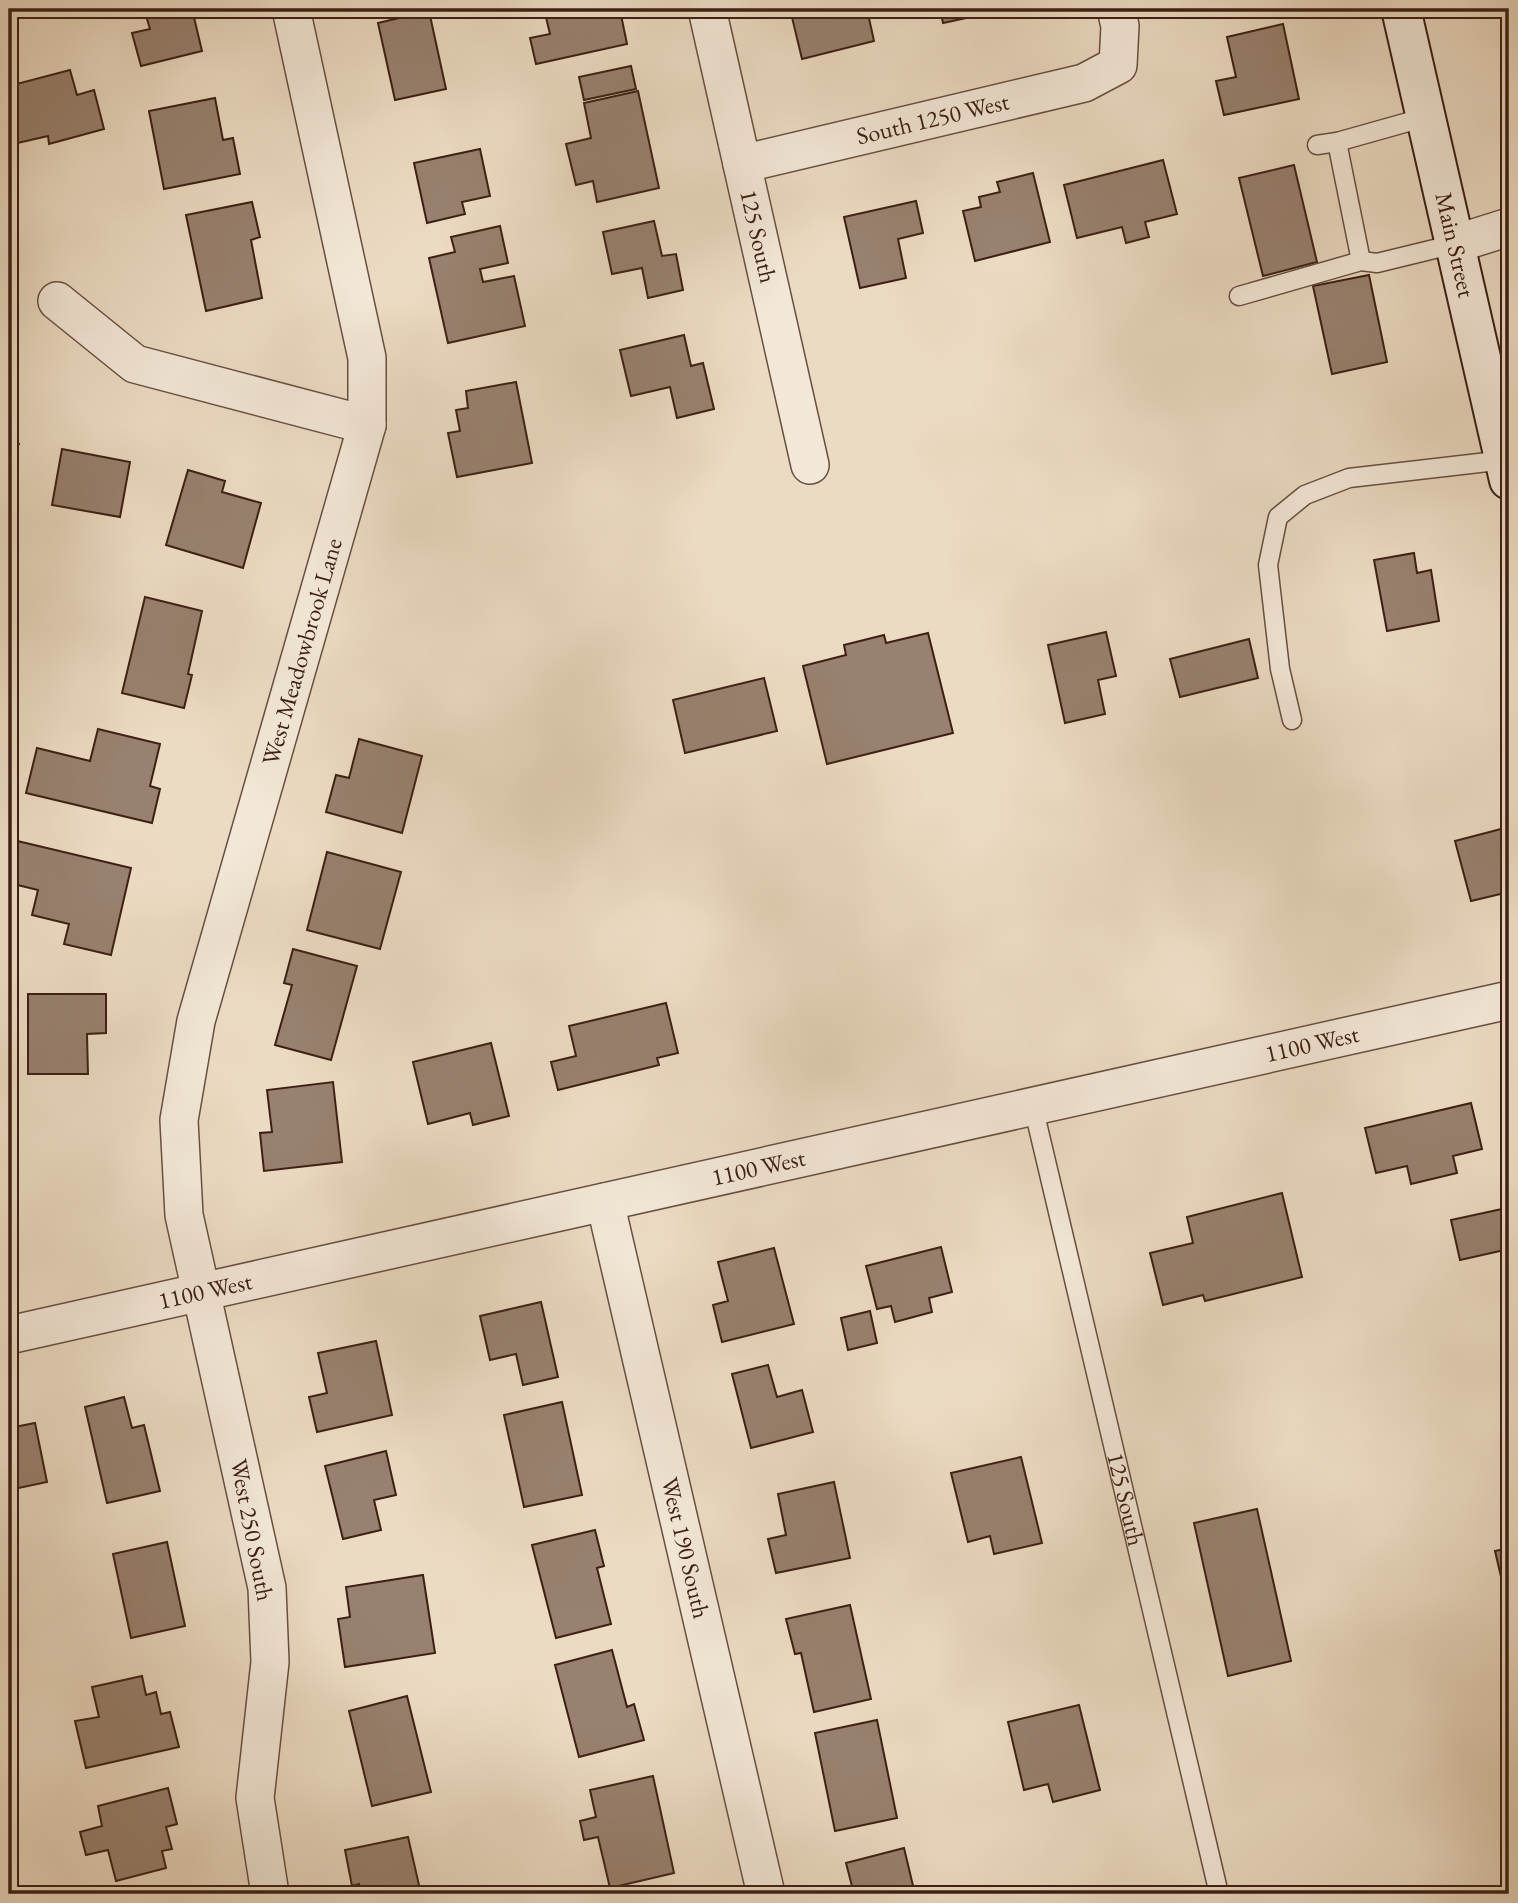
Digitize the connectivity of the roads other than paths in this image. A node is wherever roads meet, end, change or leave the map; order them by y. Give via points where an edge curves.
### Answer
1 (291, 9) edge
2 (707, 9) edge
3 (1116, 9) edge
4 (1401, 9) edge
5 (1426, 117) junction
6 (1337, 142) junction
7 (1317, 145) dead end
8 (743, 164) junction
9 (1509, 227) edge
10 (1455, 244) junction
11 (1361, 261) junction
12 (1239, 296) dead end
13 (57, 301) dead end
14 (367, 425) junction
15 (810, 465) dead end
16 (1507, 470) edge
17 (1292, 720) dead end
18 (1509, 1000) edge
19 (1033, 1106) junction
20 (606, 1202) junction
21 (200, 1293) junction
22 (9, 1335) edge
23 (270, 1894) edge
24 (766, 1894) edge
25 (1219, 1894) edge

1 - 14 street, West Meadowbrook Lane via 367,358
2 - 8 street, 125 South
3 - 8 street, South 1250 West via 1118,65 1084,83
4 - 5 main road, Main Street
5 - 6 lane
5 - 10 main road, Main Street
6 - 7 lane
6 - 11 lane
8 - 15 street, 125 South
9 - 10 street
10 - 11 lane via 1377,263
10 - 16 main road, Main Street
11 - 12 lane
13 - 14 street via 135,364
14 - 21 street, West Meadowbrook Lane via 196,1021 179,1120 184,1215
16 - 17 lane via 1349,478 1305,495 1278,517 1268,565 1280,669
18 - 19 street, 1100 West
19 - 20 street, 1100 West
19 - 25 lane, 125 South
20 - 21 street, 1100 West
20 - 24 street, West 190 South
21 - 22 street, 1100 West
21 - 23 street, West 250 South via 267,1588 270,1662 255,1798

